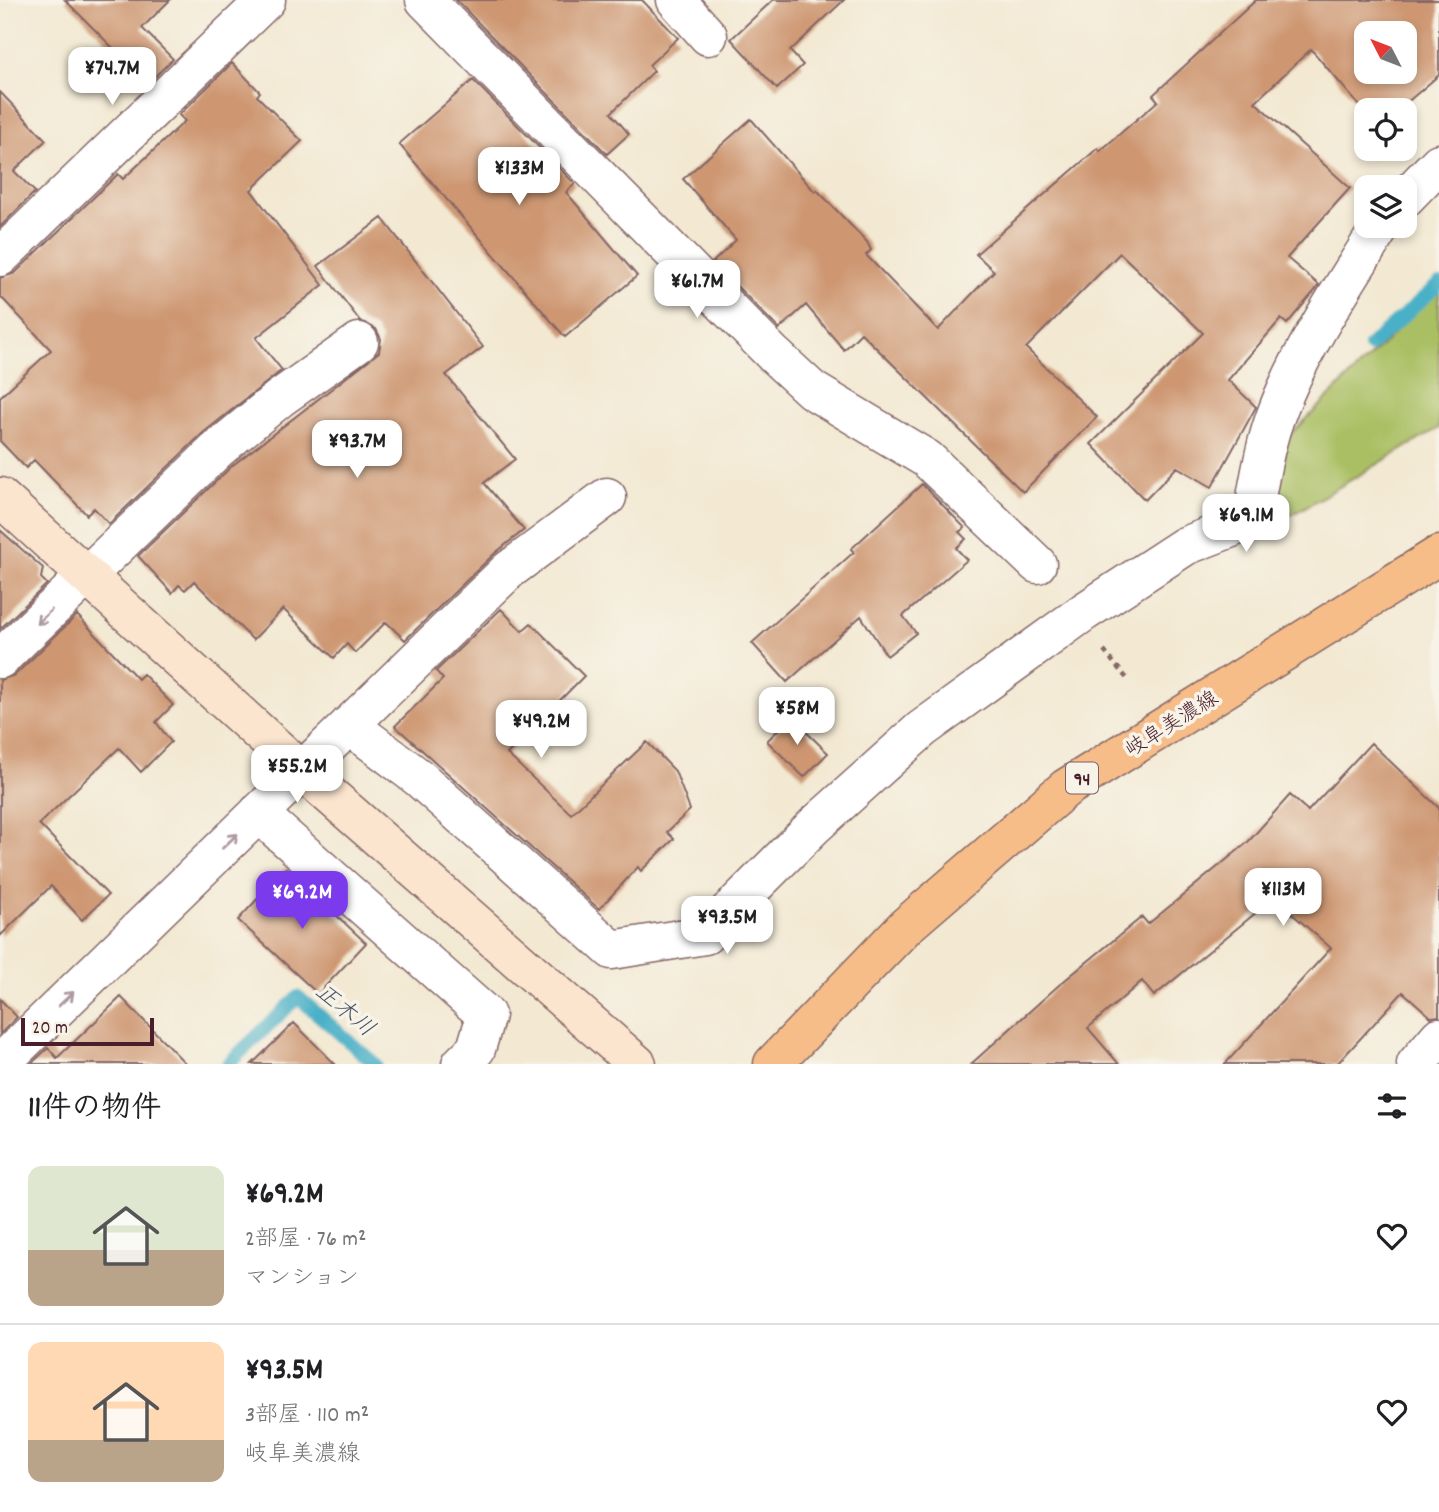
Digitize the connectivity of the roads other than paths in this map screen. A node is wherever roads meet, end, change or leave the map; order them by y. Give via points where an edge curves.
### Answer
1 (266, 0) edge
2 (425, 0) edge
3 (676, 0) edge
4 (708, 36) dead end
5 (1439, 163) edge
6 (1417, 186) edge
7 (1374, 238) edge
8 (0, 257) edge
9 (359, 342) dead end
10 (0, 497) edge
11 (607, 497) dead end
12 (1439, 555) edge
13 (1037, 564) dead end
14 (88, 575) junction
15 (0, 659) edge
16 (349, 725) junction
17 (302, 771) junction
18 (258, 813) junction
19 (1439, 1037) edge
20 (0, 1064) edge
21 (461, 1064) edge
22 (637, 1064) edge
23 (774, 1064) edge
24 (1416, 1064) edge

1 - 8 street
2 - 13 street via 773,354 813,390 927,459
3 - 4 street
5 - 6 street
7 - 16 street via 1326,315 1286,393 1268,439 1252,520 1185,547 1084,612 922,729 814,826 705,935 612,950 419,778
9 - 14 street via 218,449
10 - 14 street
11 - 16 street via 509,570
12 - 23 main road, 岐阜美濃線 / 94 via 1066,788 906,926
14 -> 15 street
14 - 17 street
16 - 17 street
17 - 18 street
17 - 22 street
20 -> 18 street
18 - 21 street via 486,1015 476,1049
19 - 24 street

